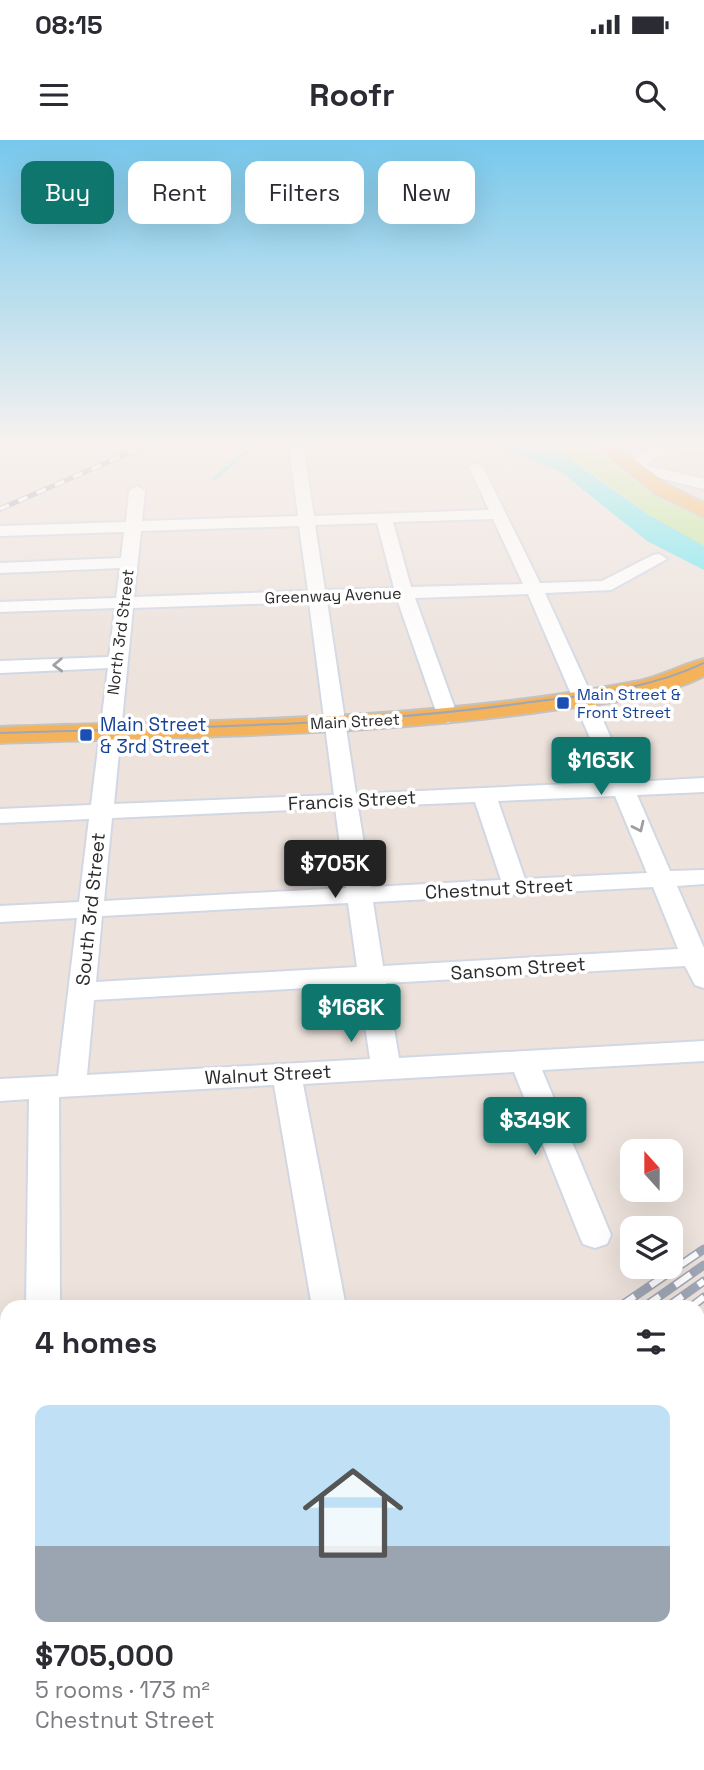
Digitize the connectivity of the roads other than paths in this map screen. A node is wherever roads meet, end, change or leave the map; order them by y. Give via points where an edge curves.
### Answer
1 (133, 521) edge
2 (305, 521) edge
3 (307, 521) edge
4 (385, 521) edge
5 (503, 521) edge
6 (132, 527) junction
7 (0, 531) edge
8 (659, 559) dead end
9 (128, 563) junction
10 (0, 568) edge
11 (536, 588) junction
12 (404, 593) junction
13 (318, 596) junction
14 (123, 603) junction
15 (0, 607) edge
16 (116, 662) junction
17 (0, 667) edge
18 (702, 670) edge
19 (583, 697) junction
20 (448, 717) junction
21 (336, 722) junction
22 (108, 731) junction
23 (0, 735) edge
24 (704, 785) edge
25 (620, 788) junction
26 (484, 794) junction
27 (348, 800) junction
28 (100, 812) junction
29 (0, 816) edge
30 (704, 877) edge
31 (664, 879) junction
32 (515, 887) junction
33 (357, 895) junction
34 (90, 909) junction
35 (0, 914) edge
36 (700, 964) edge
37 (371, 977) junction
38 (81, 992) junction
39 (704, 1051) edge
40 (523, 1059) junction
41 (386, 1067) junction
42 (286, 1073) junction
43 (58, 1087) junction
44 (0, 1090) edge
45 (595, 1235) dead end
46 (43, 1300) edge
47 (329, 1300) edge

1 - 6 street, North 3rd Street
2 - 6 street
3 - 13 street
4 - 12 street
5 - 11 street
6 - 7 street
6 - 9 street, North 3rd Street
8 - 11 street, Greenway Avenue via 605,586
9 - 10 street
9 - 14 street, North 3rd Street
11 - 12 street, Greenway Avenue
11 - 19 street
12 - 13 street, Greenway Avenue
12 - 20 street
13 - 14 street, Greenway Avenue
13 - 21 street
14 - 15 street, Greenway Avenue
14 - 16 street, North 3rd Street
16 -> 17 street
16 - 22 street, North 3rd Street
18 - 19 main road, Main Street via 656,685
19 - 20 main road, Main Street
19 - 25 street
20 - 21 main road, Main Street
21 - 22 main road, Main Street
21 - 27 street
22 - 23 main road, Main Street
22 - 28 street, South 3rd Street
24 - 25 street, Francis Street
25 - 26 street, Francis Street
25 -> 31 street
26 - 27 street, Francis Street
26 - 32 street
27 - 28 street, Francis Street
27 - 33 street
28 - 29 street, Francis Street
28 - 34 street, South 3rd Street
30 - 31 street, Chestnut Street
31 - 32 street, Chestnut Street
31 - 36 street
32 - 33 street, Chestnut Street
33 - 34 street, Chestnut Street
33 - 37 street
34 - 35 street, Chestnut Street
34 - 38 street, South 3rd Street
36 - 37 street, Sansom Street
37 - 38 street, Sansom Street
37 - 41 street
38 - 43 street, South 3rd Street
39 - 40 street, Walnut Street
40 - 41 street, Walnut Street
40 - 45 street
41 - 42 street, Walnut Street
42 - 43 street, Walnut Street
42 - 47 street
43 - 44 street, Walnut Street
43 - 46 street, South 3rd Street

